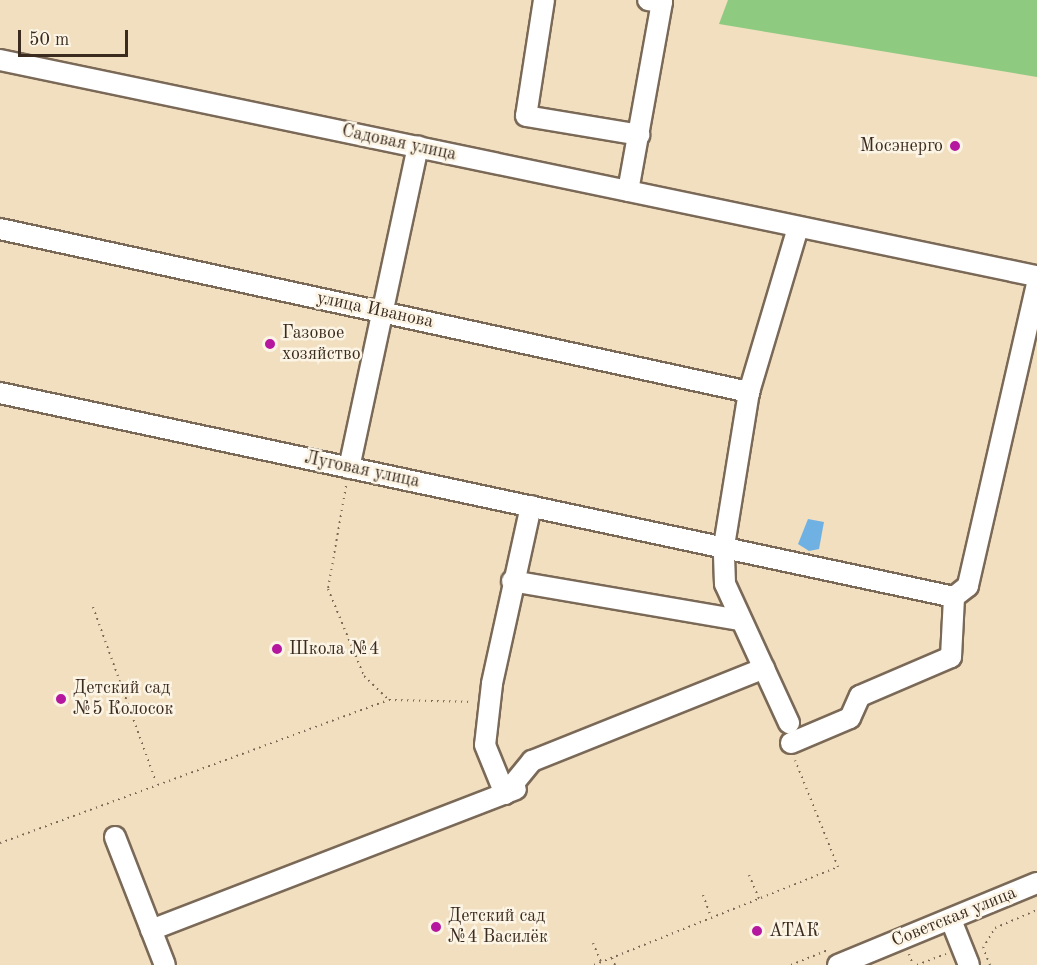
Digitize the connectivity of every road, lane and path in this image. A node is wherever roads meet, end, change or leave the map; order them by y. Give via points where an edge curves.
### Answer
1 (544, 0) edge
2 (648, 0) edge
3 (0, 60) edge
4 (639, 135) junction
5 (418, 146) junction
6 (628, 191) junction
7 (798, 228) junction
8 (0, 229) edge
9 (1037, 275) edge
10 (382, 311) junction
11 (749, 392) junction
12 (0, 393) edge
13 (349, 468) junction
14 (531, 506) junction
15 (724, 546) junction
16 (512, 581) junction
17 (954, 597) junction
18 (93, 607) dead end
19 (741, 620) junction
20 (764, 668) junction
21 (389, 700) junction
22 (490, 703) junction
23 (789, 723) dead end
24 (790, 743) joint
25 (156, 783) junction
26 (527, 785) dead end
27 (505, 794) junction
28 (115, 837) dead end
29 (0, 843) edge
30 (749, 875) dead end
31 (1037, 883) edge
32 (703, 895) dead end
33 (759, 899) junction
34 (1037, 910) edge
35 (711, 918) junction
36 (951, 920) junction
37 (151, 930) junction
38 (593, 943) dead end
39 (612, 958) junction
40 (601, 962) junction
41 (165, 965) edge
42 (594, 965) edge
43 (615, 965) edge
44 (838, 965) edge
45 (968, 965) edge
46 (990, 965) edge

1 - 4 street via 526,116
2 - 4 street via 662,2
3 - 5 street, Садовая улица
4 - 6 street
5 - 6 street, Садовая улица
5 - 10 street
6 - 7 street, Садовая улица
7 - 9 street, Садовая улица
7 - 11 street
8 - 10 street, улица Иванова
9 - 17 street via 968,586
10 - 11 street, улица Иванова
10 - 13 street
11 - 15 street
12 - 13 street, Луговая улица
13 - 14 street, Луговая улица
13 - 21 path via 328,589 364,676
14 - 15 street, Луговая улица
14 - 16 street
15 - 17 street, Луговая улица
15 - 19 street via 724,584
16 - 19 street
16 - 22 street
17 - 24 street via 951,657 860,696 850,718
18 - 25 path
19 - 20 street
20 - 23 street
20 - 27 street via 532,761
21 - 22 path
21 - 25 path
22 - 27 street via 485,745
24 - 33 path via 838,867
25 - 29 path
26 - 27 street
27 - 37 street
28 - 37 street
30 - 33 path
31 - 36 street, Советская улица
32 - 35 path
33 - 35 path
34 - 46 path via 995,928 983,948
35 - 39 path
36 - 44 street, Советская улица
36 - 45 street
37 - 41 street
38 - 40 path
39 - 40 path
39 - 43 path
40 - 42 path

